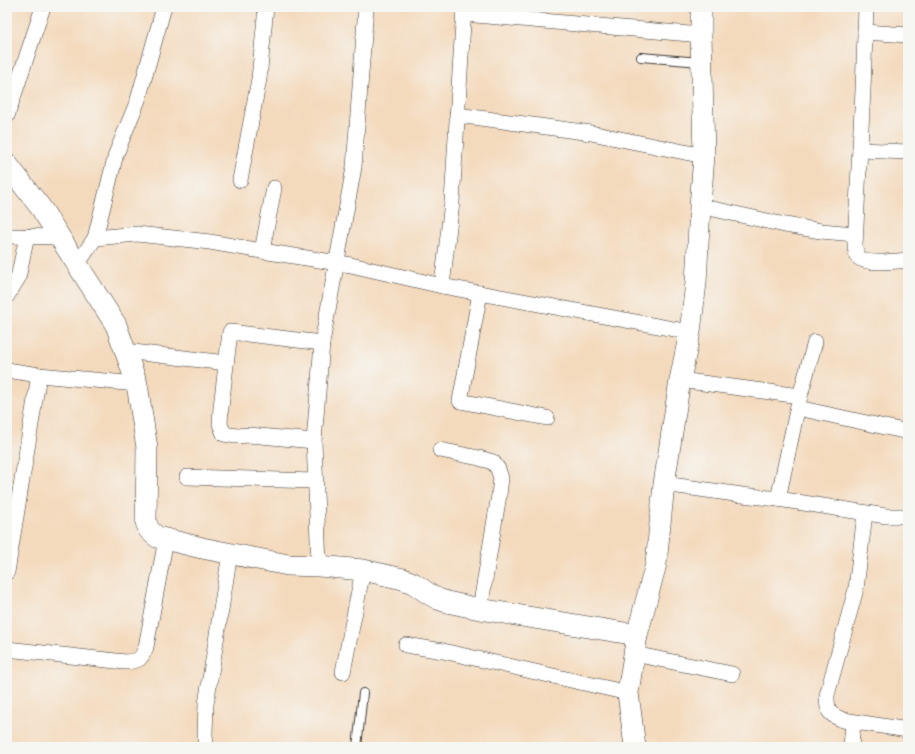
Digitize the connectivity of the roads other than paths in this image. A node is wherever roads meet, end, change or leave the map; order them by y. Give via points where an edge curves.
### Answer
1 (43, 7) edge
2 (164, 7) edge
3 (266, 7) edge
4 (366, 7) edge
5 (701, 7) edge
6 (866, 7) edge
7 (464, 10) edge
8 (865, 32) junction
9 (701, 35) junction
10 (908, 35) edge
11 (641, 57) dead end
12 (701, 62) junction
13 (457, 115) junction
14 (7, 116) edge
15 (860, 150) junction
16 (908, 152) edge
17 (704, 156) junction
18 (7, 164) edge
19 (240, 180) dead end
20 (274, 188) dead end
21 (700, 206) junction
22 (855, 234) junction
23 (7, 236) edge
24 (27, 236) junction
25 (59, 237) junction
26 (95, 238) junction
27 (262, 251) junction
28 (908, 260) edge
29 (337, 262) junction
30 (77, 265) junction
31 (442, 286) junction
32 (480, 293) junction
33 (7, 296) edge
34 (690, 332) junction
35 (814, 342) dead end
36 (322, 343) junction
37 (125, 351) junction
38 (226, 363) junction
39 (7, 370) edge
40 (39, 375) junction
41 (680, 380) junction
42 (137, 384) junction
43 (799, 402) junction
44 (546, 418) dead end
45 (908, 432) edge
46 (314, 441) junction
47 (440, 450) dead end
48 (187, 477) dead end
49 (315, 480) junction
50 (664, 484) junction
51 (778, 499) junction
52 (865, 512) junction
53 (908, 516) edge
54 (166, 539) junction
55 (230, 553) junction
56 (319, 566) junction
57 (363, 570) junction
58 (7, 572) edge
59 (480, 609) junction
60 (406, 645) dead end
61 (636, 645) junction
62 (7, 649) edge
63 (342, 672) dead end
64 (732, 674) dead end
65 (363, 693) dead end
66 (628, 693) junction
67 (853, 722) junction
68 (908, 730) edge
69 (206, 747) edge
70 (357, 747) edge
71 (635, 747) edge
72 (851, 747) edge

1 - 14 street
2 - 26 street via 138,100 116,154
3 - 19 street via 259,79
4 - 29 street via 354,167
5 - 9 street
6 - 8 street
7 - 9 street
7 - 13 street
8 - 10 street
8 - 15 street
9 - 12 street
11 - 12 lane
12 - 17 street
13 - 17 street via 591,133
13 - 31 street via 452,202
15 - 16 street
15 - 22 street
17 - 21 street
18 - 25 street via 41,208
20 - 27 street
21 - 22 street via 822,232
21 - 34 street via 696,282
22 - 28 street via 859,258 877,262
23 - 24 street
24 - 25 street
24 - 33 street via 18,278
25 - 30 street
26 - 27 street via 137,234
26 - 30 street
27 - 29 street
29 - 31 street
29 - 36 street
30 - 37 street via 116,325
31 - 32 street
32 - 34 street
32 - 44 street via 460,401
34 - 41 street
35 - 43 street
36 - 38 street via 230,332
36 - 46 street
37 - 38 street
37 - 42 street
38 - 46 street via 220,424 224,434
39 - 40 street
40 - 42 street
40 - 58 street
41 - 43 street
41 - 50 street
42 - 54 street via 147,448 146,522 156,537
43 - 45 street
43 - 51 street
46 - 49 street
47 - 59 street via 493,462 501,478
48 - 49 street
49 - 56 street
50 - 51 street
50 - 61 street via 656,564
51 - 52 street
52 - 53 street via 886,516
52 - 67 street via 856,589 827,695 830,714
54 - 55 street
54 - 62 street via 142,657 134,662 125,662
55 - 56 street via 288,564
55 - 69 street via 206,704
56 - 57 street
57 - 59 street via 403,579 438,599
57 - 63 street
59 - 61 street
60 - 66 street
61 - 64 street
61 - 66 street
65 - 70 lane
66 - 71 street
67 - 68 street
67 - 72 street

